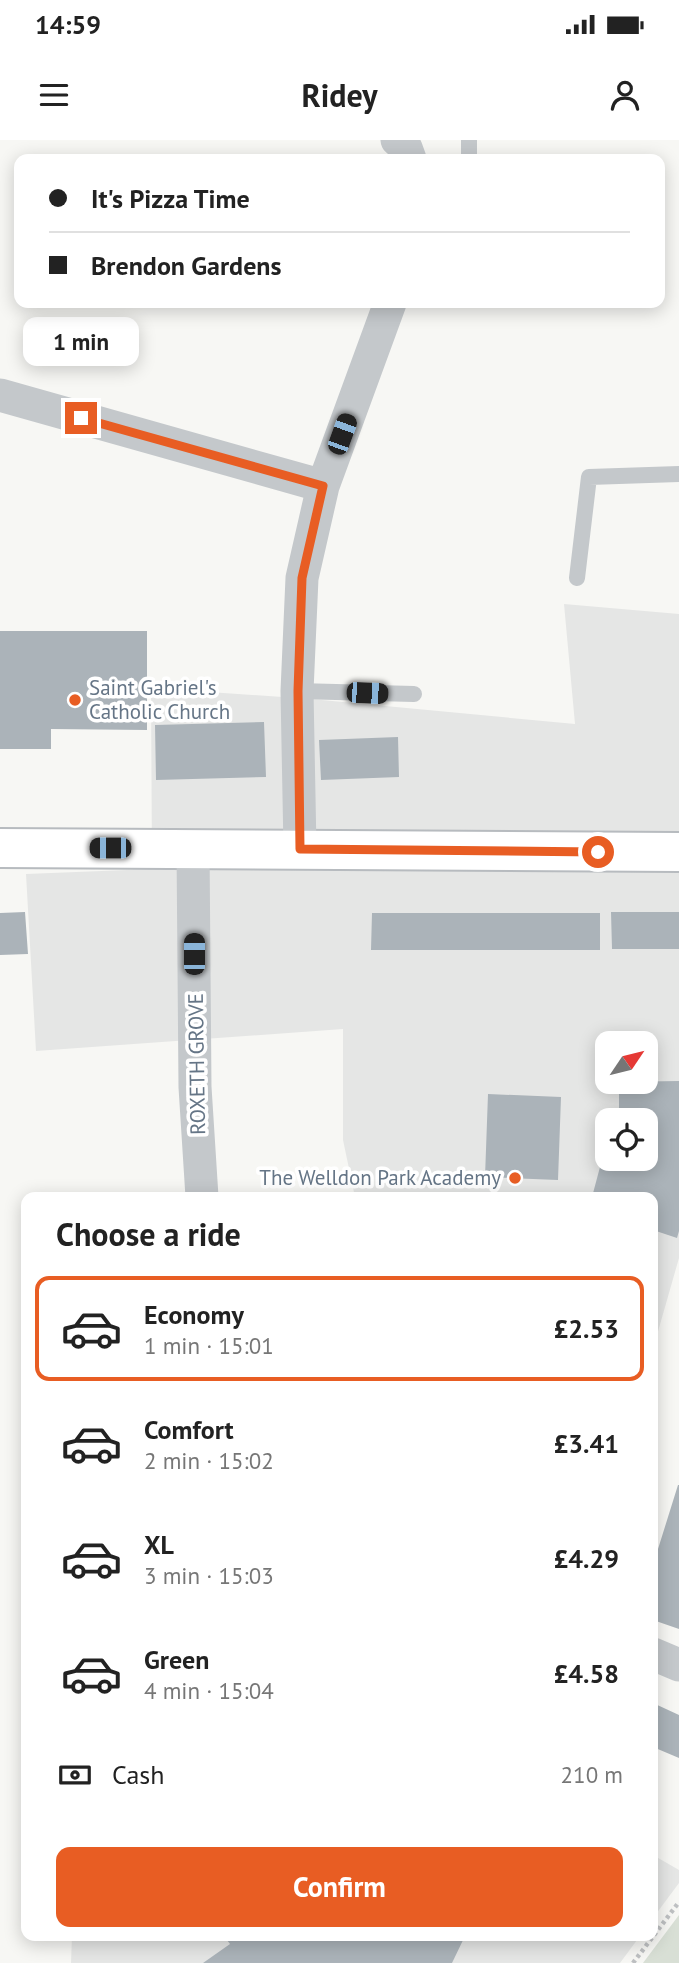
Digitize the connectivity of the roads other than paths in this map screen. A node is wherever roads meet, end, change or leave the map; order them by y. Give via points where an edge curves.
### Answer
1 (397, 140) edge
2 (408, 154) edge
3 (388, 308) edge
4 (0, 395) edge
5 (679, 474) edge
6 (323, 486) junction
7 (577, 578) dead end
8 (298, 691) junction
9 (414, 694) dead end
10 (0, 848) edge
11 (193, 848) junction
12 (300, 849) junction
13 (679, 852) edge
14 (202, 1192) edge
15 (658, 1656) edge
16 (679, 1665) edge

1 - 2 street
3 - 6 street
4 - 6 street
5 - 7 lane via 589,477
6 - 8 street via 302,578
8 - 9 lane
8 - 12 street
10 - 11 main road
11 - 12 main road
11 - 14 street, ROXETH GROVE via 195,1087
12 - 13 main road
15 - 16 street

